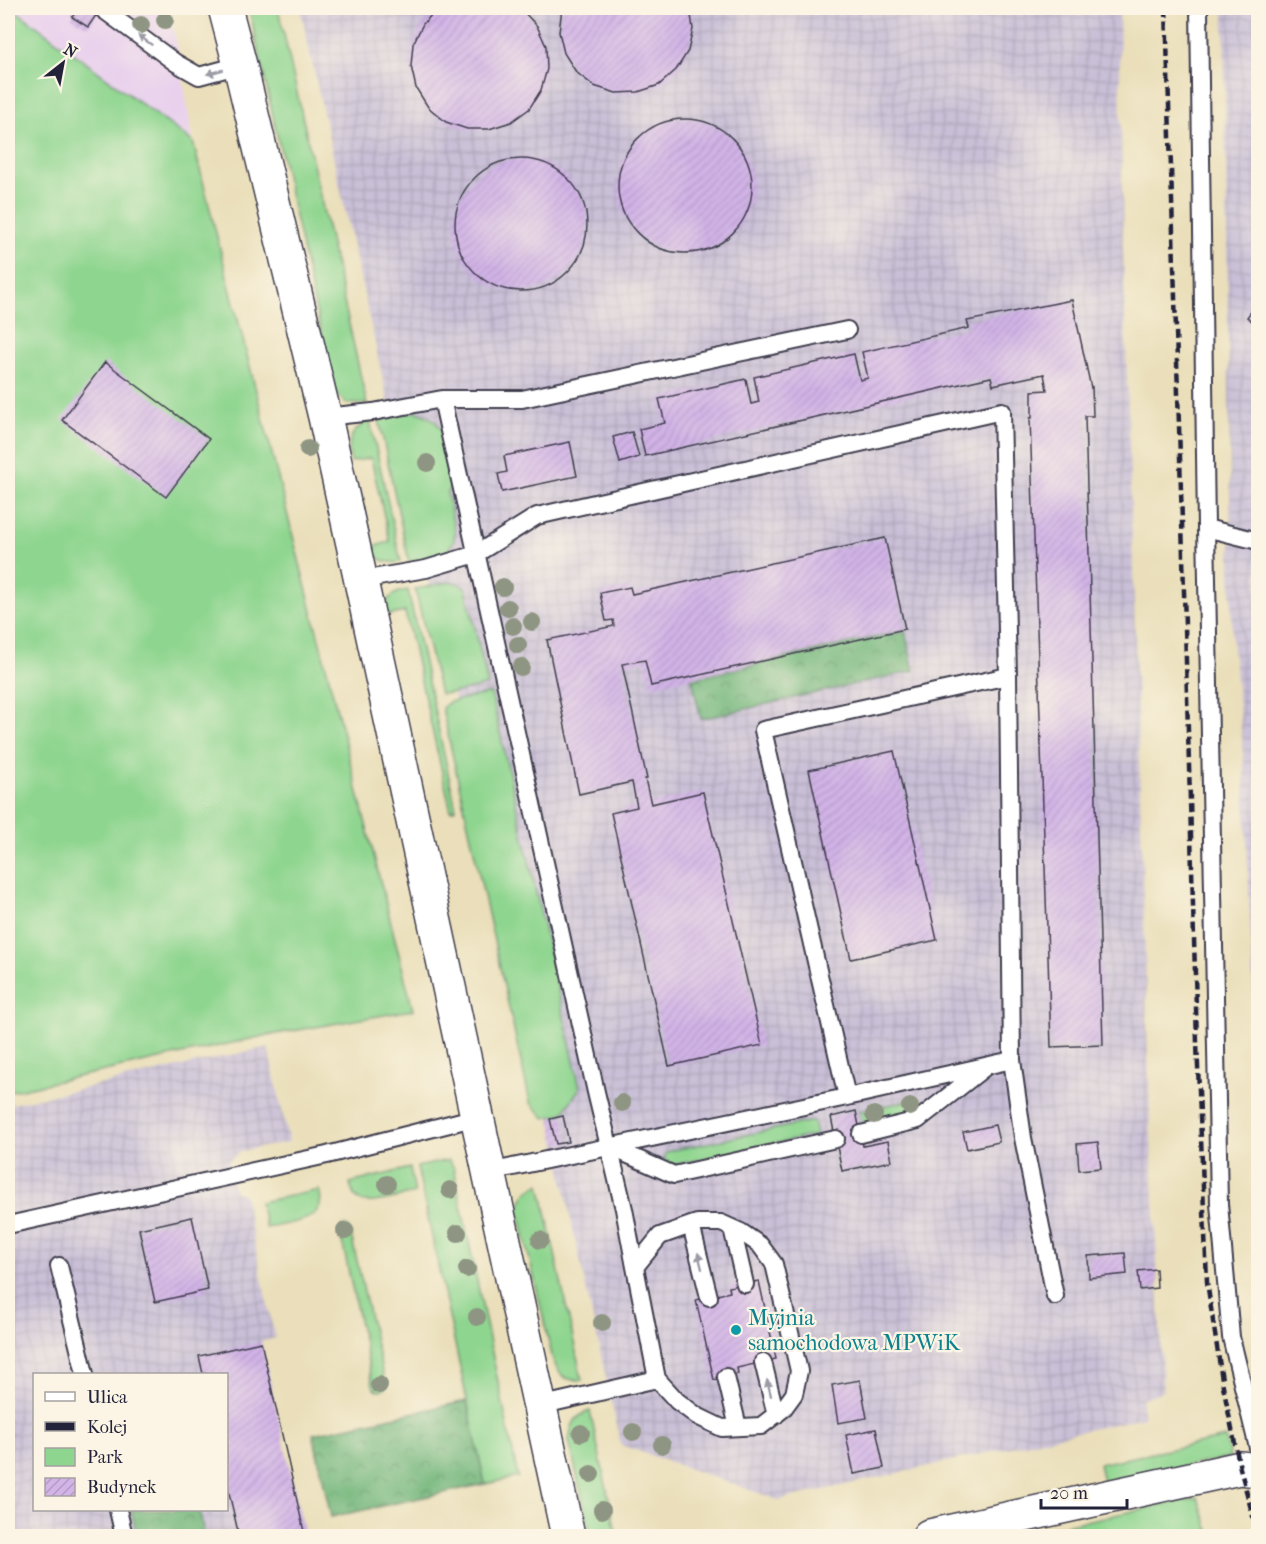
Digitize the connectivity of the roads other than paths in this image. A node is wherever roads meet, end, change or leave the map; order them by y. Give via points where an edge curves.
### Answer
1 (101, 8) edge
2 (225, 8) edge
3 (1199, 8) edge
4 (240, 65) junction
5 (847, 330) dead end
6 (442, 399) junction
7 (325, 417) junction
8 (1206, 528) junction
9 (1258, 541) edge
10 (476, 554) junction
11 (361, 580) junction
12 (1008, 676) junction
13 (1012, 1060) junction
14 (987, 1065) junction
15 (847, 1097) junction
16 (477, 1117) junction
17 (861, 1134) dead end
18 (836, 1139) dead end
19 (608, 1146) junction
20 (489, 1172) junction
21 (691, 1225) junction
22 (8, 1226) edge
23 (732, 1228) junction
24 (59, 1266) dead end
25 (635, 1267) junction
26 (745, 1284) dead end
27 (1054, 1296) dead end
28 (709, 1297) dead end
29 (763, 1362) dead end
30 (85, 1373) edge
31 (726, 1377) dead end
32 (657, 1379) junction
33 (539, 1406) junction
34 (776, 1414) junction
35 (738, 1427) junction
36 (1258, 1448) edge
37 (1258, 1470) edge
38 (118, 1511) edge
39 (124, 1536) edge
40 (568, 1536) edge
41 (929, 1536) edge

4 -> 1 lane via 199,76
2 - 4 street
3 - 8 lane
4 - 7 street
5 - 6 lane via 522,399
6 - 7 lane
6 - 10 lane
7 - 11 street
8 - 9 lane
8 - 36 lane via 1219,1204 1231,1337
10 - 11 lane
10 - 12 lane via 537,516 1002,411
10 - 19 lane
11 - 16 street
12 - 13 lane
12 - 15 lane via 763,730
13 - 14 lane
13 - 27 lane
14 - 15 lane
14 - 17 lane via 918,1120
15 - 19 lane
16 - 20 street
16 - 22 lane via 327,1155
18 - 19 lane via 674,1175
19 - 20 lane
19 - 25 lane
20 - 33 street
21 - 23 lane via 721,1223
21 - 25 lane via 660,1236
28 -> 21 lane
23 - 26 lane
23 - 34 lane via 760,1245 774,1264 798,1371 794,1394
24 - 30 lane
25 - 32 lane
34 -> 29 lane
31 - 35 lane
32 - 33 lane
32 - 35 lane via 697,1416 722,1428
33 - 40 street
34 - 35 lane via 761,1426
37 - 41 street via 1240,1468
38 - 39 lane

